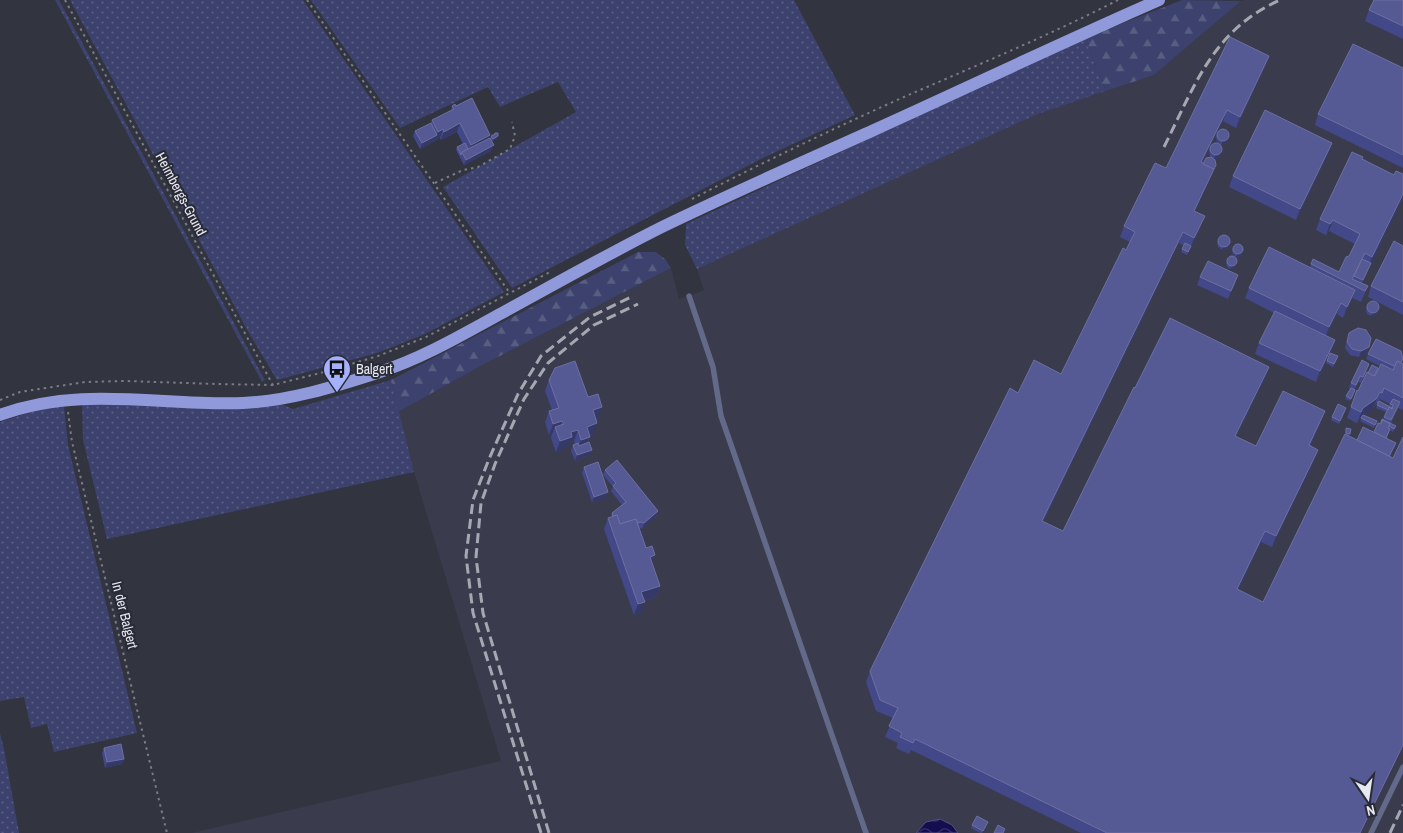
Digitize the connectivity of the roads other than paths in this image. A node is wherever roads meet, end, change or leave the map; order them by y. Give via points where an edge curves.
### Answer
1 (1159, 0) edge
2 (689, 296) dead end
3 (0, 415) edge
4 (1403, 767) edge
5 (866, 833) edge
6 (1371, 833) edge

1 - 3 main road via 663,227 422,354 381,372 310,392 244,403 120,398 23,406
2 - 5 lane via 713,367 721,416
4 - 6 lane

